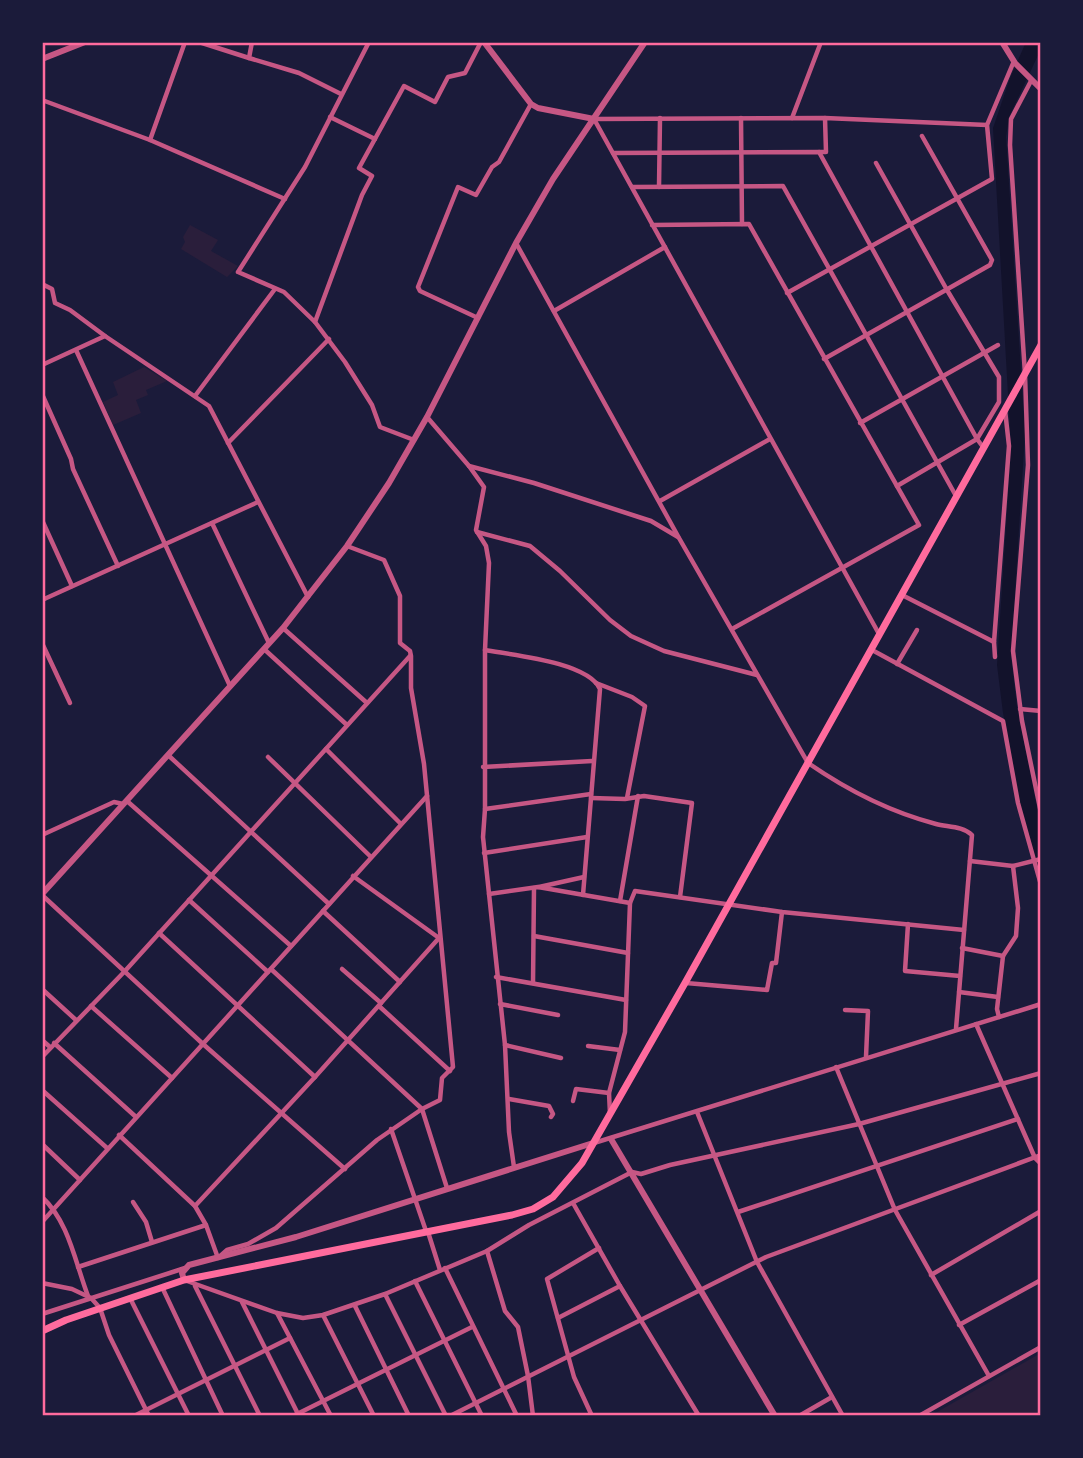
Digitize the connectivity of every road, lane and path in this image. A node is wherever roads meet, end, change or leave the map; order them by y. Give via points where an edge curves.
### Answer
1 (85, 42) edge
2 (185, 42) edge
3 (200, 42) edge
4 (252, 42) edge
5 (369, 42) edge
6 (482, 42) edge
7 (645, 42) edge
8 (821, 42) edge
9 (994, 42) edge
10 (1003, 44) edge
11 (249, 58) junction
12 (42, 59) edge
13 (1014, 62) junction
14 (1030, 80) junction
15 (1041, 89) edge
16 (341, 94) junction
17 (42, 100) edge
18 (531, 104) junction
19 (330, 117) junction
20 (660, 118) junction
21 (741, 118) junction
22 (792, 118) junction
23 (825, 118) junction
24 (594, 119) junction
25 (987, 125) junction
26 (922, 136) dead end
27 (375, 139) junction
28 (150, 140) junction
29 (741, 152) junction
30 (819, 152) junction
31 (612, 153) junction
32 (659, 153) junction
33 (876, 163) dead end
34 (631, 187) junction
35 (659, 187) junction
36 (741, 187) junction
37 (957, 198) junction
38 (285, 199) junction
39 (742, 224) junction
40 (652, 225) junction
41 (910, 225) junction
42 (516, 243) junction
43 (665, 247) junction
44 (870, 247) junction
45 (829, 270) junction
46 (44, 287) edge
47 (275, 289) junction
48 (947, 289) junction
49 (787, 293) junction
50 (554, 311) junction
51 (906, 312) junction
52 (478, 318) junction
53 (315, 322) junction
54 (865, 335) junction
55 (105, 336) junction
56 (329, 340) junction
57 (998, 345) dead end
58 (1041, 345) edge
59 (76, 350) junction
60 (984, 353) junction
61 (824, 359) junction
62 (42, 365) edge
63 (1025, 374) junction
64 (943, 376) junction
65 (42, 394) edge
66 (195, 396) junction
67 (902, 400) junction
68 (1005, 410) junction
69 (427, 418) junction
70 (860, 423) junction
71 (770, 439) junction
72 (977, 439) junction
73 (414, 440) junction
74 (228, 443) junction
75 (983, 448) junction
76 (937, 463) junction
77 (469, 466) junction
78 (897, 486) junction
79 (956, 496) junction
80 (660, 501) junction
81 (258, 502) junction
82 (42, 520) edge
83 (212, 523) junction
84 (477, 532) junction
85 (679, 538) junction
86 (165, 545) junction
87 (347, 546) junction
88 (118, 566) junction
89 (843, 567) junction
90 (72, 587) junction
91 (902, 594) junction
92 (308, 598) junction
93 (42, 600) edge
94 (283, 628) junction
95 (732, 629) junction
96 (917, 630) dead end
97 (880, 635) junction
98 (42, 642) edge
99 (994, 642) junction
100 (266, 646) junction
101 (485, 650) junction
102 (872, 650) junction
103 (411, 656) junction
104 (995, 657) dead end
105 (897, 664) junction
106 (757, 675) junction
107 (596, 682) junction
108 (230, 685) junction
109 (70, 703) dead end
110 (367, 704) junction
111 (1020, 709) junction
112 (1041, 711) edge
113 (347, 725) junction
114 (326, 749) junction
115 (168, 755) junction
116 (268, 757) dead end
117 (592, 761) junction
118 (808, 763) junction
119 (483, 768) junction
120 (296, 783) junction
121 (427, 795) junction
122 (591, 796) junction
123 (638, 796) junction
124 (627, 798) junction
125 (125, 803) junction
126 (485, 809) junction
127 (1041, 813) edge
128 (401, 824) junction
129 (252, 830) junction
130 (42, 835) edge
131 (587, 837) junction
132 (484, 853) junction
133 (370, 857) junction
134 (970, 860) junction
135 (1037, 860) edge
136 (1013, 866) junction
137 (211, 876) junction
138 (353, 876) junction
139 (584, 877) junction
140 (1041, 885) edge
141 (536, 887) junction
142 (43, 891) edge
143 (489, 894) junction
144 (583, 895) junction
145 (680, 897) junction
146 (189, 900) junction
147 (620, 901) junction
148 (630, 903) junction
149 (729, 903) junction
150 (329, 904) junction
151 (323, 911) junction
152 (782, 912) junction
153 (908, 924) junction
154 (964, 930) junction
155 (159, 933) junction
156 (534, 936) junction
157 (439, 938) junction
158 (291, 946) junction
159 (962, 948) junction
160 (628, 953) junction
161 (1003, 956) junction
162 (342, 969) dead end
163 (125, 971) junction
164 (270, 971) junction
165 (960, 976) junction
166 (496, 977) junction
167 (400, 982) junction
168 (533, 983) junction
169 (685, 983) junction
170 (42, 989) edge
171 (959, 992) junction
172 (998, 997) junction
173 (626, 1000) junction
174 (380, 1004) junction
175 (500, 1004) junction
176 (1041, 1004) edge
177 (91, 1006) junction
178 (238, 1006) junction
179 (845, 1010) dead end
180 (558, 1016) dead end
181 (999, 1017) junction
182 (76, 1020) junction
183 (976, 1024) junction
184 (956, 1029) junction
185 (42, 1040) edge
186 (348, 1040) junction
187 (203, 1044) junction
188 (52, 1045) junction
189 (505, 1045) junction
190 (588, 1046) dead end
191 (620, 1050) junction
192 (42, 1057) edge
193 (866, 1057) junction
194 (561, 1058) dead end
195 (836, 1067) junction
196 (450, 1071) junction
197 (1041, 1073) edge
198 (315, 1077) junction
199 (172, 1078) junction
200 (1004, 1085) junction
201 (42, 1090) edge
202 (609, 1093) junction
203 (509, 1099) junction
204 (573, 1101) dead end
205 (422, 1109) junction
206 (697, 1112) junction
207 (281, 1114) junction
208 (610, 1114) junction
209 (136, 1117) junction
210 (551, 1117) dead end
211 (1018, 1119) junction
212 (859, 1124) junction
213 (391, 1129) junction
214 (120, 1135) junction
215 (611, 1139) junction
216 (593, 1143) junction
217 (42, 1144) edge
218 (107, 1148) junction
219 (1041, 1155) edge
220 (715, 1156) junction
221 (1035, 1158) junction
222 (1041, 1164) edge
223 (878, 1166) junction
224 (514, 1167) junction
225 (345, 1169) junction
226 (632, 1172) junction
227 (80, 1180) junction
228 (447, 1188) junction
229 (42, 1197) edge
230 (414, 1198) junction
231 (133, 1202) dead end
232 (573, 1203) junction
233 (195, 1206) junction
234 (55, 1209) junction
235 (895, 1210) junction
236 (1041, 1211) edge
237 (738, 1212) junction
238 (42, 1222) edge
239 (206, 1225) junction
240 (427, 1231) junction
241 (152, 1242) junction
242 (599, 1248) junction
243 (487, 1251) junction
244 (218, 1258) junction
245 (757, 1262) junction
246 (78, 1267) junction
247 (185, 1268) junction
248 (442, 1269) junction
249 (931, 1275) junction
250 (184, 1279) junction
251 (1041, 1280) edge
252 (415, 1281) junction
253 (42, 1283) edge
254 (195, 1285) junction
255 (620, 1286) junction
256 (161, 1287) junction
257 (700, 1290) junction
258 (385, 1294) junction
259 (89, 1297) junction
260 (130, 1298) junction
261 (242, 1301) junction
262 (355, 1306) junction
263 (100, 1308) junction
264 (277, 1313) junction
265 (42, 1314) edge
266 (323, 1315) junction
267 (558, 1318) junction
268 (642, 1321) junction
269 (959, 1325) junction
270 (472, 1327) junction
271 (42, 1331) edge
272 (290, 1338) junction
273 (444, 1341) junction
274 (1041, 1348) edge
275 (266, 1351) junction
276 (416, 1356) junction
277 (569, 1356) junction
278 (236, 1367) junction
279 (386, 1370) junction
280 (528, 1376) junction
281 (989, 1376) junction
282 (206, 1382) junction
283 (357, 1385) junction
284 (504, 1388) junction
285 (178, 1395) junction
286 (832, 1397) junction
287 (322, 1402) junction
288 (476, 1403) junction
289 (148, 1413) edge
290 (297, 1415) edge
291 (134, 1416) edge
292 (189, 1416) edge
293 (223, 1416) edge
294 (260, 1416) edge
295 (331, 1416) edge
296 (374, 1416) edge
297 (409, 1416) edge
298 (448, 1416) edge
299 (482, 1416) edge
300 (517, 1416) edge
301 (533, 1416) edge
302 (592, 1416) edge
303 (699, 1416) edge
304 (775, 1416) edge
305 (799, 1416) edge
306 (843, 1416) edge
307 (919, 1416) edge

1 - 12 street
2 - 28 street
3 - 11 street
4 - 11 street
5 - 16 street
6 - 18 street
6 - 27 street via 465,74 448,78 435,103 404,86
7 - 24 street
8 - 22 street
9 - 10 street
10 - 13 street
11 - 16 street via 299,73
13 - 14 street
13 - 25 street
14 - 15 street
14 - 63 street via 1011,119 1010,145
16 - 19 street
17 - 28 street
18 - 24 street
18 - 52 street via 477,195 458,187 418,287 420,292
19 - 27 street
19 - 38 street
20 - 21 street
20 - 24 street
20 - 32 street
21 - 22 street
21 - 29 street
22 - 23 street
23 - 25 street
23 - 30 street via 826,152
24 - 31 street
24 - 42 street
25 - 37 street via 992,179
26 - 37 street
27 - 53 street via 359,168 372,176
28 - 38 street
29 - 30 street
29 - 32 street
29 - 36 street
30 - 44 street
31 - 32 street
31 - 34 street
32 - 35 street
33 - 41 street
34 - 35 street
34 - 40 street
35 - 36 street
36 - 39 street
36 - 45 street via 783,187
37 - 41 street
37 - 48 street via 992,260
38 - 47 street via 238,272
39 - 40 street
39 - 49 street via 749,224
40 - 43 street
41 - 44 street
41 - 48 street
42 - 50 street
42 - 52 street
43 - 50 street
43 - 71 street
44 - 45 street
44 - 51 street
45 - 49 street
45 - 54 street
46 - 55 street via 52,289 55,303
47 - 53 street
47 - 66 street
48 - 51 street
48 - 60 street
49 - 61 street
50 - 80 street
51 - 54 street
51 - 64 street
52 - 69 street
53 - 56 street
54 - 61 street
54 - 67 street
55 - 59 street
55 - 66 street
56 - 73 street via 372,405 380,427
56 - 74 street
57 - 60 street
58 - 63 main road
59 - 62 street
59 - 86 street
60 - 64 street
60 - 72 street via 999,376 999,402
61 - 70 street
63 - 68 main road
63 - 111 street via 1028,465 1013,651
64 - 67 street
64 - 72 street
65 - 88 street
66 - 74 street via 209,406
67 - 70 street
67 - 76 street
68 - 75 main road
68 - 99 street via 1009,446
69 - 73 street
69 - 77 street
70 - 78 street
71 - 80 street
71 - 89 street
72 - 75 street
72 - 76 street
73 - 87 street
74 - 81 street
75 - 79 main road
76 - 78 street
76 - 79 street
77 - 84 street via 484,487
77 - 85 street via 651,521
78 - 89 street via 919,524
79 - 91 main road
80 - 85 street
81 - 83 street
81 - 92 street
82 - 90 street
83 - 86 street
83 - 100 street
84 - 101 street via 489,563
84 - 106 street via 530,546 631,636 664,651
85 - 95 street
86 - 88 street
86 - 108 street
87 - 92 street
87 - 103 street via 384,560 400,596 400,643
88 - 90 street
89 - 95 street
89 - 97 street
90 - 93 street
91 - 97 main road
91 - 99 street
92 - 94 street
94 - 100 street
94 - 110 street
95 - 106 street
96 - 105 street
97 - 102 main road
98 - 109 street
99 - 104 street
100 - 108 street
100 - 113 street
101 - 107 street via 555,664
101 - 119 street
102 - 105 street
102 - 118 main road
103 - 110 street
103 - 121 street via 411,688
105 - 135 street via 1003,721 1018,803
106 - 118 street
107 - 117 street via 600,689
107 - 124 street via 645,706
108 - 115 street
110 - 113 street
111 - 112 street
111 - 127 street
113 - 114 street
114 - 120 street
114 - 128 street
115 - 125 street
115 - 129 street
116 - 120 street
117 - 119 street
117 - 122 street
118 - 134 street via 837,783 897,811 969,831 973,838
118 - 149 main road
119 - 126 street
120 - 129 street
120 - 133 street
121 - 128 street
121 - 157 street
122 - 124 street
122 - 126 street
122 - 131 street
123 - 124 street
123 - 145 street via 692,803
123 - 147 street
125 - 130 street via 114,802
125 - 137 street
125 - 142 street
126 - 132 street
128 - 133 street
129 - 137 street
129 - 150 street
131 - 132 street
131 - 139 street
132 - 143 street
133 - 138 street
134 - 136 street
134 - 154 street
135 - 136 street
135 - 140 street
136 - 161 street via 1016,936
137 - 146 street
137 - 158 street
138 - 150 street
138 - 157 street
139 - 141 street
139 - 144 street
141 - 143 street
141 - 144 street
141 - 156 street
142 - 163 street
143 - 166 street
144 - 147 street
145 - 148 street via 635,891
145 - 149 street
146 - 155 street
146 - 164 street
147 - 148 street
148 - 160 street
149 - 152 street
149 - 169 main road
150 - 151 street
151 - 158 street
151 - 167 street
152 - 153 street
152 - 169 street via 776,963 772,963 767,990
153 - 154 street
153 - 165 street via 905,971
154 - 159 street
155 - 163 street
155 - 178 street
156 - 160 street
156 - 168 street
157 - 167 street
157 - 196 street
158 - 164 street
159 - 161 street
159 - 165 street
160 - 173 street
161 - 172 street
162 - 174 street
163 - 177 street
163 - 187 street
164 - 178 street
164 - 186 street
165 - 171 street
166 - 168 street
166 - 175 street
167 - 174 street
168 - 173 street
169 - 208 main road
170 - 182 street
171 - 172 street
171 - 184 street
172 - 181 street
173 - 191 street
174 - 186 street
174 - 196 street
175 - 180 street
175 - 189 street
176 - 181 street
177 - 182 street
177 - 199 street
178 - 187 street
178 - 198 street
179 - 193 street via 868,1011
181 - 183 street
182 - 188 street
183 - 184 street
183 - 200 street
184 - 193 street
185 - 188 street
186 - 198 street
186 - 205 street
187 - 199 street
187 - 207 street
188 - 192 street
188 - 209 street
189 - 194 street
189 - 203 street
190 - 191 street
191 - 202 street
193 - 195 street
195 - 206 street
195 - 212 street
196 - 205 street via 442,1078 440,1100
197 - 200 street
198 - 207 street
199 - 209 street
200 - 211 street
200 - 212 street
201 - 218 street
202 - 204 street via 576,1089
202 - 208 street
203 - 210 street via 549,1107
203 - 224 street
205 - 213 street
205 - 228 street
206 - 215 street
206 - 220 street
207 - 225 street
207 - 233 street
208 - 216 main road
209 - 214 street
211 - 221 street
211 - 223 street
212 - 220 street
212 - 223 street
213 - 225 street
213 - 230 street
214 - 218 street
214 - 233 street
215 - 216 street
215 - 226 street
216 - 224 street
216 - 240 main road via 553,1197 533,1209
217 - 227 street
218 - 227 street
219 - 221 street
220 - 226 street via 641,1174
220 - 237 street
221 - 222 street
221 - 235 street
223 - 235 street
223 - 237 street
224 - 228 street
225 - 244 street via 276,1228
226 - 232 street
226 - 257 street
227 - 234 street
228 - 230 street
229 - 234 street
230 - 240 street
230 - 244 street
231 - 241 street
232 - 242 street
232 - 243 street
233 - 239 street
234 - 238 street
234 - 246 street
235 - 245 street
235 - 249 street
236 - 249 street
237 - 245 street
239 - 241 street
239 - 244 street
240 - 248 street
240 - 250 main road
241 - 246 street
242 - 255 street
242 - 267 street via 547,1279
243 - 248 street
243 - 280 street via 505,1311 518,1327
244 - 247 street
245 - 257 street
245 - 286 street
246 - 259 street
247 - 250 street
247 - 259 street
248 - 252 street
248 - 270 street
249 - 269 street
250 - 254 street
250 - 256 main road
251 - 269 street
252 - 258 street
252 - 273 street
253 - 259 street
254 - 261 street
254 - 278 street
255 - 267 street
255 - 268 street
256 - 260 main road
256 - 282 street
257 - 268 street
257 - 304 street
258 - 262 street
258 - 276 street
259 - 263 street
259 - 265 street
260 - 263 main road
260 - 285 street
261 - 264 street
261 - 275 street
262 - 266 street
262 - 279 street
263 - 271 main road
263 - 289 street
264 - 266 street via 303,1318
264 - 272 street
266 - 283 street
267 - 277 street
268 - 277 street
268 - 303 street
269 - 281 street
270 - 273 street
270 - 284 street
272 - 275 street
272 - 287 street
273 - 276 street
273 - 288 street
274 - 281 street
275 - 278 street
275 - 290 street
276 - 279 street
276 - 298 street
277 - 280 street
277 - 302 street
278 - 282 street
278 - 294 street
279 - 283 street
279 - 297 street
280 - 284 street
280 - 301 street
281 - 307 street
282 - 285 street
282 - 293 street
283 - 287 street
283 - 296 street
284 - 288 street
284 - 300 street
285 - 289 street
285 - 292 street
286 - 305 street
286 - 306 street
287 - 290 street
287 - 295 street
288 - 298 street
288 - 299 street
289 - 291 street

